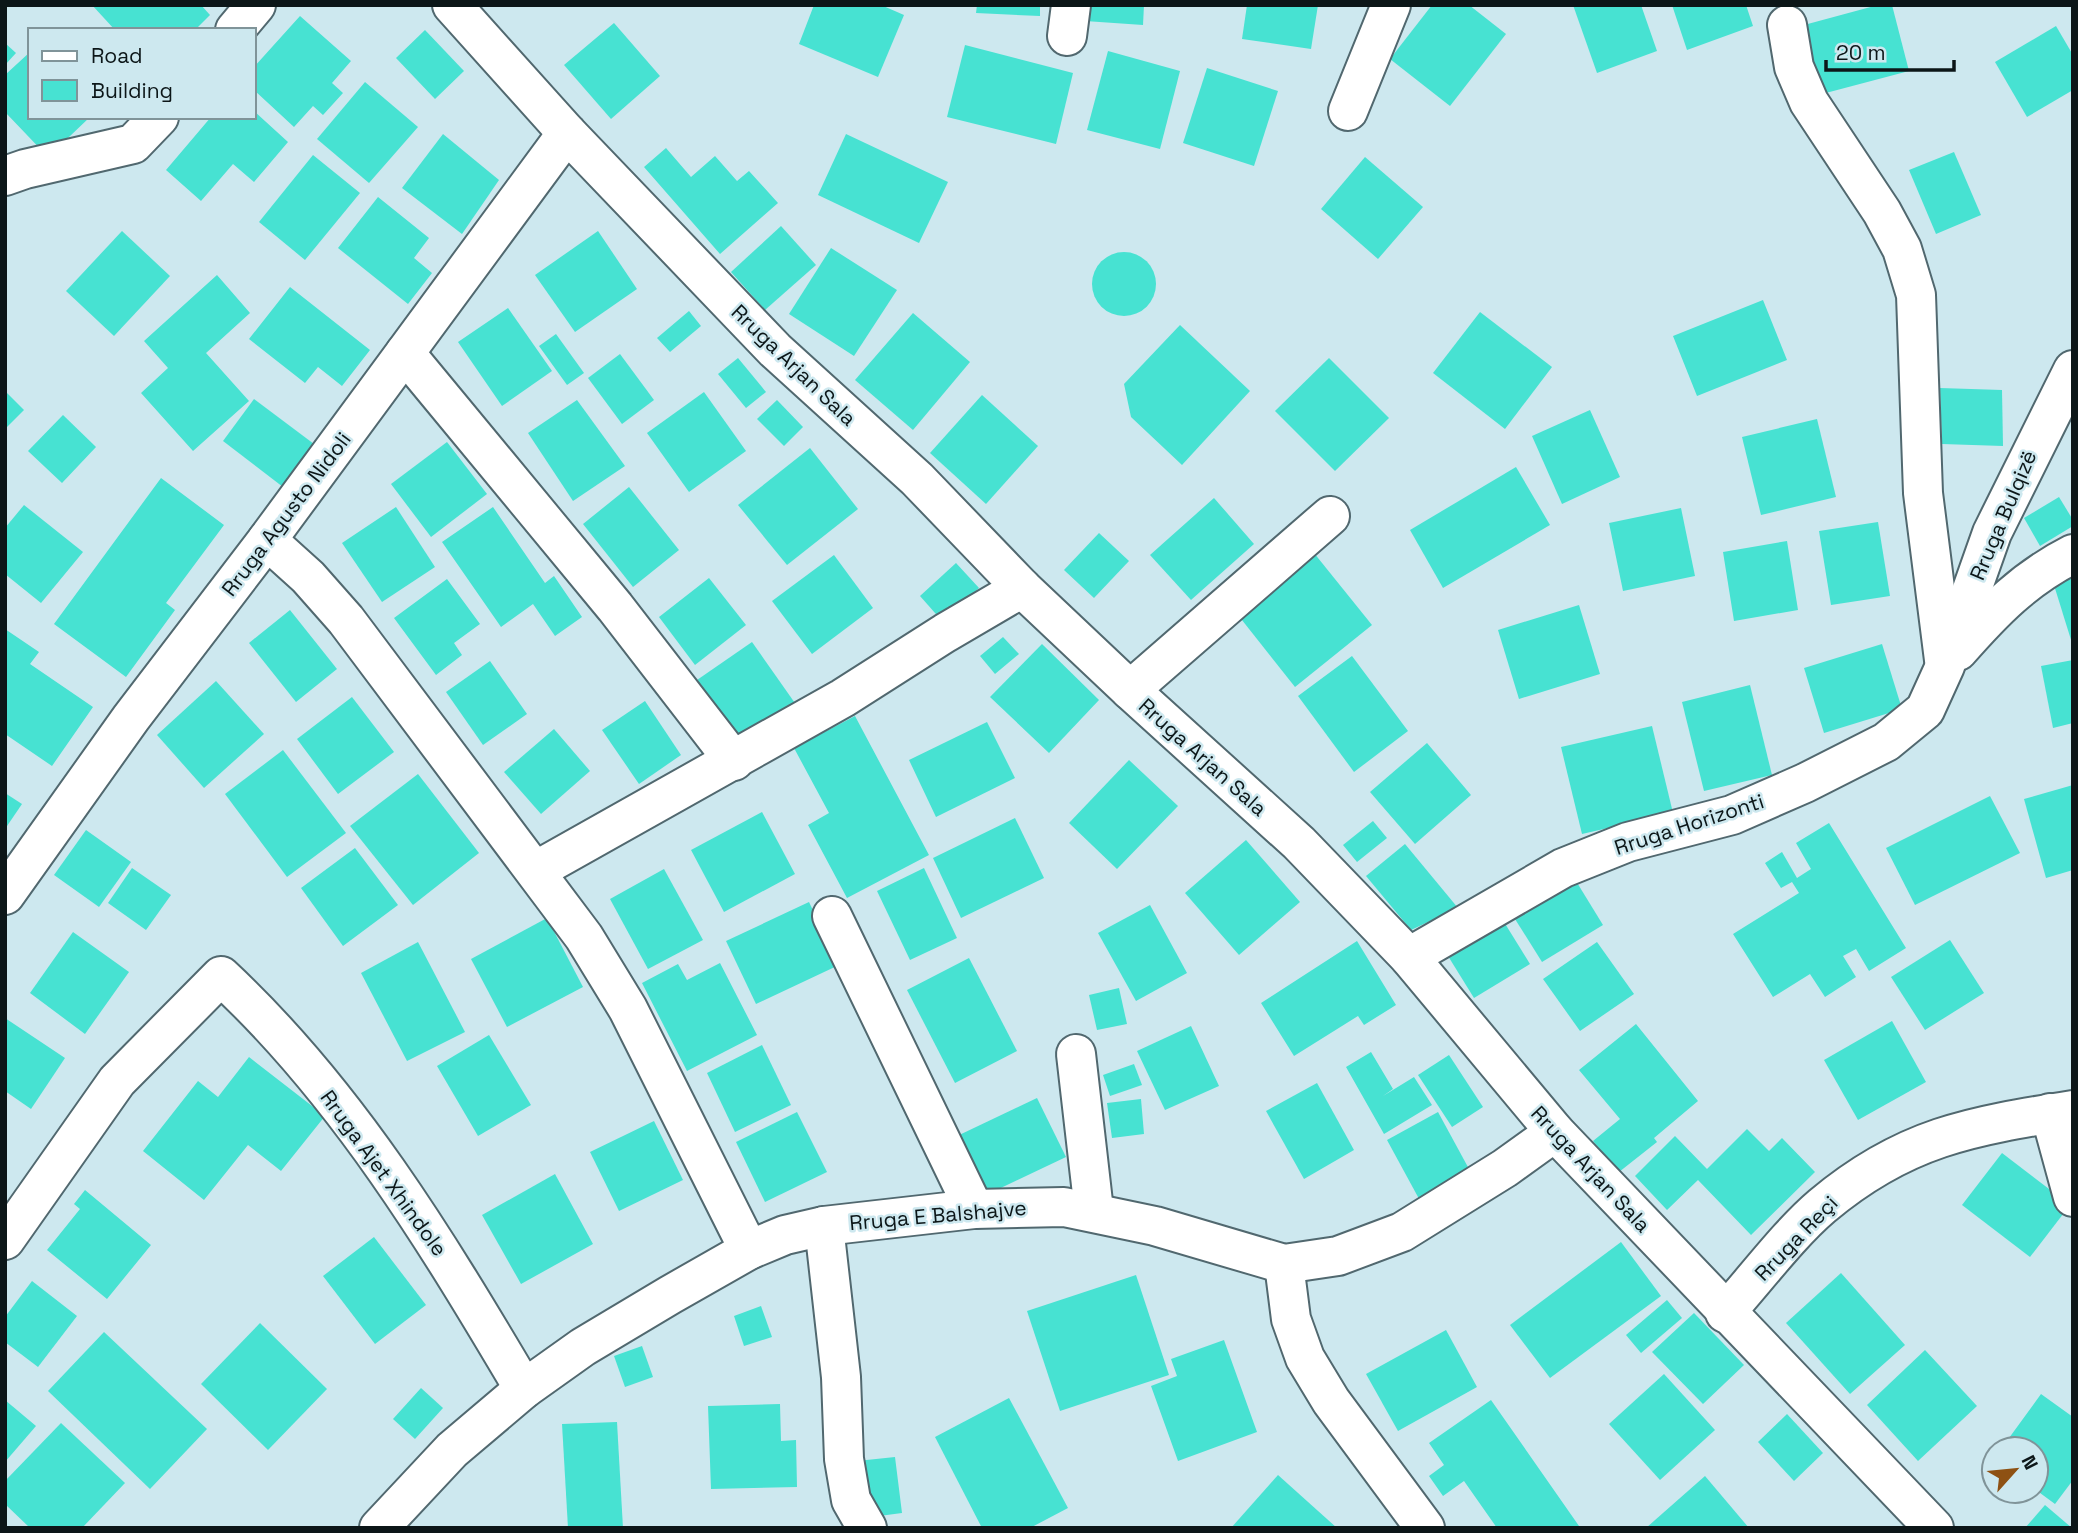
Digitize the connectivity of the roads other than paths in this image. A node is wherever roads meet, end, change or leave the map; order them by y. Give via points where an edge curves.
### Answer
1 (256, 5) edge
2 (452, 5) edge
3 (1391, 5) edge
4 (1787, 25) dead end
5 (237, 28) edge
6 (1348, 111) dead end
7 (157, 119) edge
8 (567, 133) junction
9 (5, 176) edge
10 (405, 353) junction
11 (2073, 370) edge
12 (1330, 516) dead end
13 (267, 540) junction
14 (2073, 554) edge
15 (1023, 588) junction
16 (1945, 666) junction
17 (1130, 690) junction
18 (734, 761) junction
19 (537, 870) junction
20 (7, 891) edge
21 (832, 916) dead end
22 (1409, 957) junction
23 (1076, 1054) dead end
24 (2062, 1112) edge
25 (1555, 1132) junction
26 (2073, 1197) edge
27 (974, 1209) junction
28 (1094, 1211) junction
29 (824, 1226) junction
30 (5, 1240) edge
31 (749, 1250) junction
32 (1284, 1264) junction
33 (1725, 1313) junction
34 (524, 1389) junction
35 (379, 1528) edge
36 (867, 1528) edge
37 (1425, 1528) edge
38 (1934, 1528) edge

1 - 5 street
2 - 8 street, Rruga Arjan Sala
3 - 6 street
4 - 16 street via 1794,66 1809,102 1882,212 1902,249 1916,295 1923,493
7 - 9 street via 133,144
8 - 10 street, Rruga Agusto Nidoli
8 - 15 street, Rruga Arjan Sala via 775,350 917,479
10 - 13 street, Rruga Agusto Nidoli
10 - 18 street via 615,607
11 - 16 street, Rruga Bulqizë via 1992,533
12 - 17 street
13 - 19 street via 346,620
13 - 20 street, Rruga Agusto Nidoli
14 - 16 street via 2006,598
15 - 17 street, Rruga Arjan Sala
15 - 18 street
16 - 22 street, Rruga Horizonti via 1925,710 1886,742 1732,815 1628,842 1563,868
17 - 22 street, Rruga Arjan Sala via 1299,843
18 - 19 street
19 - 31 street via 628,1009
21 - 27 street
22 - 25 street, Rruga Arjan Sala
23 - 28 street
24 - 26 street
24 - 33 street, Rruga Reçi via 1986,1124 1924,1142 1873,1168 1820,1207
25 - 32 street, Rruga E Balshajve via 1402,1232 1338,1256
25 - 33 street, Rruga Arjan Sala
27 - 28 street, Rruga E Balshajve via 1031,1206
27 - 29 street, Rruga E Balshajve
28 - 32 street, Rruga E Balshajve
29 - 31 street, Rruga E Balshajve
29 - 36 street via 841,1377 844,1459 850,1500
30 - 34 street, Rruga Ajet Xhindole via 117,1081 221,976 267,1019 350,1121 437,1242
31 - 34 street, Rruga E Balshajve via 583,1348
32 - 37 street via 1291,1318 1305,1358
33 - 38 street, Rruga Arjan Sala
34 - 35 street, Rruga E Balshajve via 452,1450

